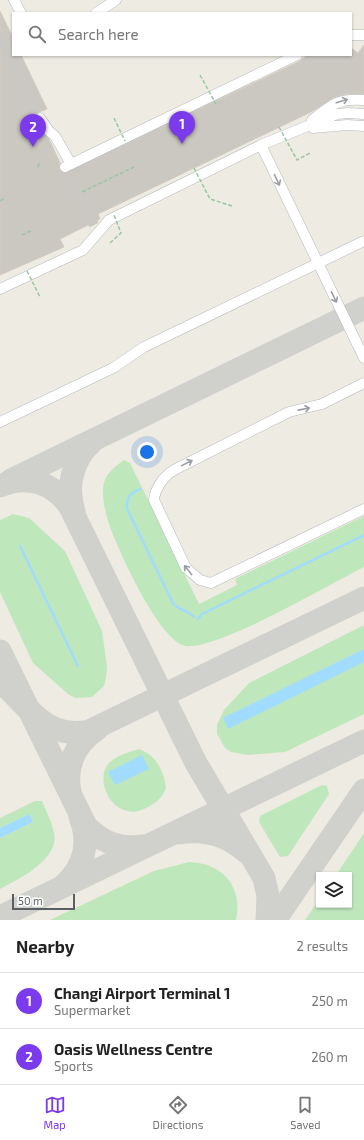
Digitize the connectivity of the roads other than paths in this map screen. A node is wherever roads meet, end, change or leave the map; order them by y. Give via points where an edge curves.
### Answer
1 (14, 0) edge
2 (116, 0) edge
3 (20, 12) edge
4 (98, 12) edge
5 (352, 34) edge
6 (364, 35) edge
7 (295, 56) edge
8 (364, 100) edge
9 (364, 114) edge
10 (40, 118) tunnel mouth
11 (364, 126) edge
12 (301, 128) junction
13 (261, 145) junction
14 (94, 225) tunnel mouth
15 (92, 240) junction
16 (364, 241) edge
17 (317, 262) junction
18 (0, 289) edge
19 (364, 358) edge
20 (364, 383) edge
21 (0, 422) edge
22 (364, 509) edge

1 - 3 lane
2 - 4 lane
5 - 6 lane
7 - 10 lane via 69,169
12 -> 8 lane via 334,103 348,99
9 - 12 lane via 337,114
11 - 12 lane
12 - 13 lane
13 - 15 lane via 109,220
13 -> 17 lane
14 - 15 lane
15 - 18 lane via 80,252
16 - 17 lane
17 -> 19 lane
17 - 21 lane via 144,347 113,368
22 -> 20 lane via 211,583 190,574 154,500 165,477 174,470 289,412 322,404

